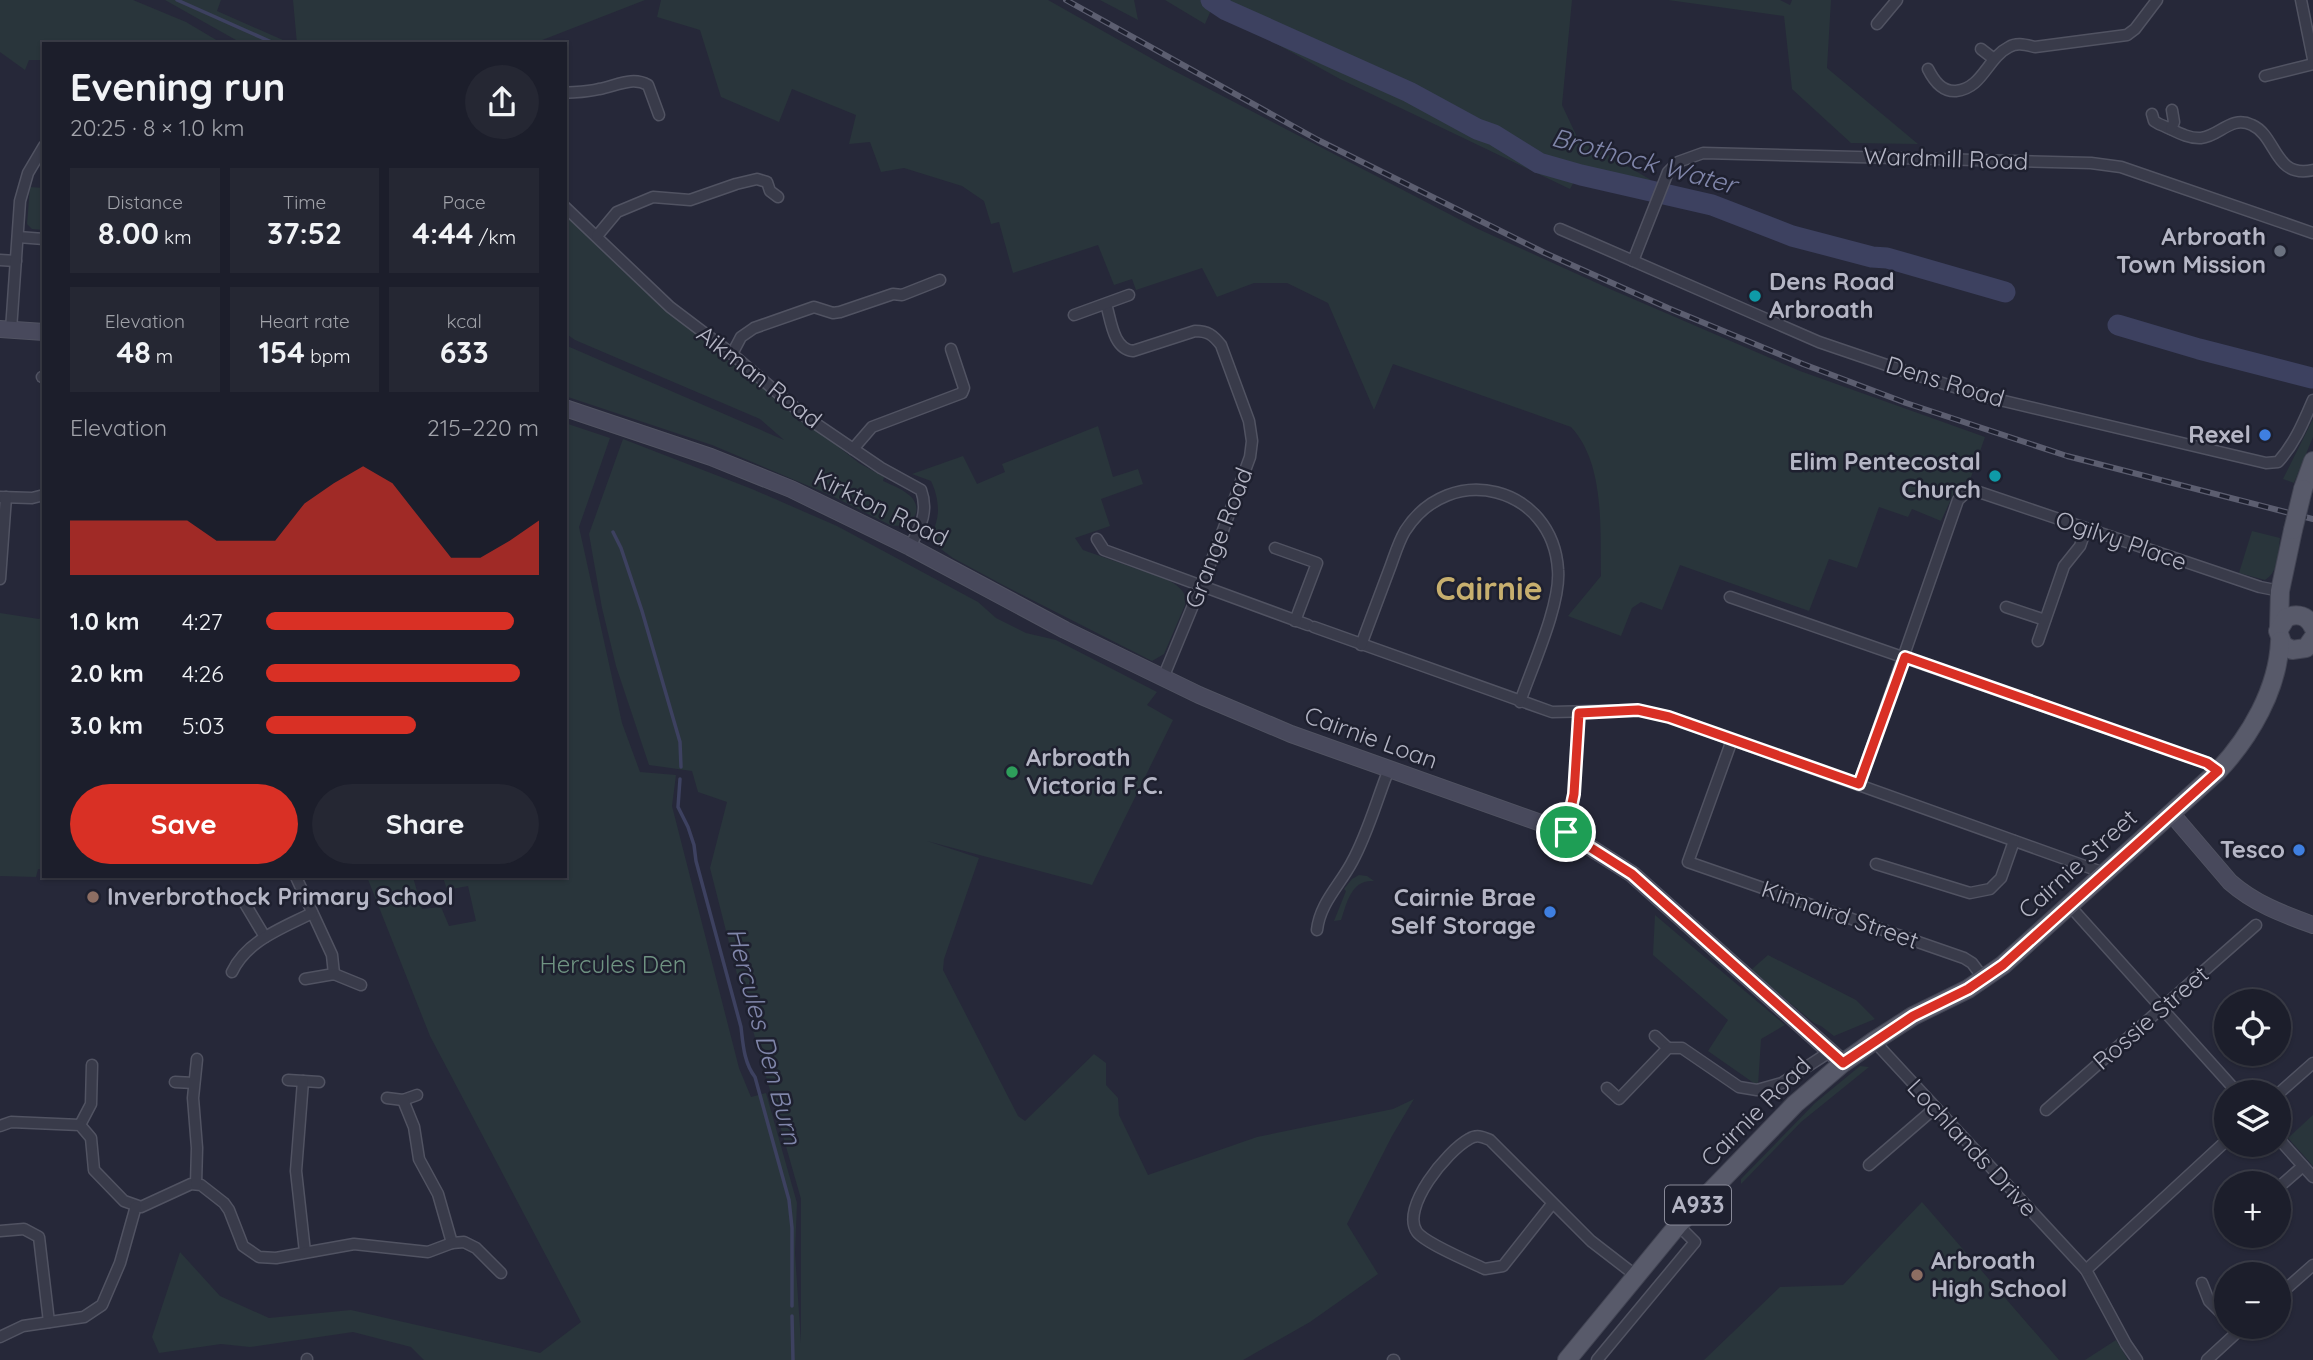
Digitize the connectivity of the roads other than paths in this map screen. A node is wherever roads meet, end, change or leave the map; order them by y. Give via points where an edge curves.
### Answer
1 (1896, 0) edge
2 (2157, 0) edge
3 (2301, 0) edge
4 (2145, 16) junction
5 (1877, 24) dead end
6 (2156, 24) dead end
7 (1981, 49) dead end
8 (1994, 60) junction
9 (2313, 62) edge
10 (1928, 69) dead end
11 (2265, 76) dead end
12 (567, 93) edge
13 (2172, 110) dead end
14 (2152, 114) dead end
15 (659, 115) dead end
16 (2171, 129) junction
17 (42, 149) edge
18 (2313, 170) edge
19 (778, 197) dead end
20 (567, 209) edge
21 (1560, 229) dead end
22 (2313, 233) edge
23 (597, 236) junction
24 (18, 237) junction
25 (42, 239) edge
26 (0, 260) edge
27 (16, 261) junction
28 (1633, 261) junction
29 (940, 280) dead end
30 (1129, 295) dead end
31 (1106, 303) junction
32 (1074, 315) dead end
33 (6, 330) edge
34 (42, 332) edge
35 (951, 349) dead end
36 (732, 354) junction
37 (2313, 400) edge
38 (567, 409) edge
39 (853, 449) junction
40 (2313, 461) edge
41 (42, 496) edge
42 (3, 497) edge
43 (2086, 529) junction
44 (1097, 539) dead end
45 (910, 547) junction
46 (1275, 548) dead end
47 (2285, 570) junction
48 (0, 579) edge
49 (1202, 586) junction
50 (2280, 591) junction
51 (1730, 597) dead end
52 (2006, 607) dead end
53 (2045, 620) junction
54 (1295, 621) junction
55 (2280, 634) junction
56 (2310, 634) edge
57 (2038, 640) dead end
58 (1360, 645) junction
59 (1905, 657) junction
60 (1163, 678) junction
61 (2274, 680) junction
62 (1520, 702) junction
63 (1579, 713) junction
64 (1732, 740) junction
65 (1388, 769) junction
66 (2218, 771) junction
67 (1859, 784) junction
68 (2171, 813) junction
69 (1566, 832) junction
70 (2014, 841) junction
71 (1876, 864) dead end
72 (2102, 874) junction
73 (296, 878) edge
74 (244, 902) dead end
75 (2069, 905) junction
76 (312, 913) junction
77 (2256, 925) dead end
78 (2313, 925) edge
79 (1317, 930) dead end
80 (265, 937) junction
81 (232, 972) dead end
82 (334, 974) junction
83 (305, 979) dead end
84 (1984, 979) junction
85 (360, 985) dead end
86 (2162, 1008) junction
87 (1654, 1036) dead end
88 (1874, 1041) junction
89 (1668, 1048) junction
90 (1837, 1057) junction
91 (197, 1059) dead end
92 (2313, 1063) edge
93 (92, 1065) dead end
94 (288, 1080) dead end
95 (2226, 1080) edge
96 (303, 1081) junction
97 (175, 1082) dead end
98 (319, 1082) dead end
99 (2291, 1082) edge
100 (194, 1083) junction
101 (1607, 1088) dead end
102 (417, 1095) dead end
103 (387, 1098) dead end
104 (404, 1100) junction
105 (1934, 1108) junction
106 (2046, 1110) dead end
107 (80, 1125) junction
108 (0, 1126) edge
109 (2214, 1153) edge
110 (2291, 1153) edge
111 (1869, 1166) dead end
112 (2303, 1166) junction
113 (2291, 1177) edge
114 (2313, 1177) edge
115 (196, 1184) junction
116 (1552, 1204) junction
117 (136, 1206) junction
118 (1678, 1225) junction
119 (0, 1231) edge
120 (452, 1243) junction
121 (305, 1252) junction
122 (2313, 1265) edge
123 (2086, 1270) junction
124 (501, 1273) dead end
125 (1635, 1275) junction
126 (2202, 1283) dead end
127 (2291, 1284) edge
128 (2214, 1306) edge
129 (49, 1322) junction
130 (0, 1337) edge
131 (2228, 1339) edge
132 (1567, 1360) edge
133 (1597, 1360) edge
134 (2137, 1360) edge
135 (2207, 1360) edge

1 - 5 street
2 - 4 street
3 - 9 street
4 - 6 street
4 - 8 street via 2127,35 2035,47 2011,45
7 - 8 street
8 - 10 street via 1974,86 1963,90 1941,87
9 - 11 street
12 - 15 street via 640,80 648,85
13 - 16 street
14 - 16 street via 2154,121
16 - 18 street via 2198,138 2239,121 2251,124 2263,132 2275,155 2286,164 2296,171
17 - 24 street via 22,187
19 - 23 street via 767,182 757,179 690,200 653,197 617,212
20 - 23 street, Aikman Road
21 - 28 street, Dens Road
22 - 28 street, Wardmill Road via 2121,167 2091,163 1703,153 1678,162 1665,178
23 - 36 street, Aikman Road via 670,307
24 - 25 street
24 - 27 street
26 - 27 street
27 - 33 street
28 - 37 street, Dens Road via 1819,342 1983,396 2266,463 2278,462 2288,451
29 - 36 street via 840,312 814,307 754,328 741,337
30 - 31 street
31 - 32 street
31 - 49 street, Grange Road via 1123,353 1195,331 1212,335 1249,421 1250,457
33 - 34 street
35 - 39 street via 962,393 872,428
36 - 39 street, Aikman Road
38 - 45 street, Kirkton Road via 791,489
39 - 45 street, Aikman Road via 921,490 926,503 923,520
40 - 47 main road, A933, bridge
41 - 42 street
42 - 48 street
43 - 50 street, Ogilvy Place
43 - 53 street via 2080,547 2064,566
43 - 59 street, Ogilvy Place via 1970,489 1964,492
44 - 49 street via 1104,551
45 - 60 street, Kirkton Road
46 - 54 street via 1317,563
47 - 50 main road, A933
47 - 56 main road, A933 via 2293,601
49 - 54 street
49 - 60 street, Grange Road
50 - 55 main road, A933
51 - 59 street
52 - 53 street
53 - 57 street
54 - 58 street
55 - 56 main road via 2292,650
55 - 56 main road via 2286,618
55 - 61 main road, Cairnie Street / A933
56 - 61 main road, Cairnie Street / A933
58 - 62 street
58 - 62 street via 1404,532 1420,513 1443,496 1466,489 1505,494 1529,508 1546,527 1559,571 1557,596
59 - 66 street via 2207,763
59 - 67 street
60 - 65 street, Cairnie Loan via 1291,734
61 - 66 main road, Cairnie Street / A933 via 2248,733
62 - 63 street via 1552,712
63 - 64 street via 1638,710
63 - 69 street via 1574,794
64 - 67 street
64 - 84 street, Kinnaird Street via 1688,862 1964,958
65 - 69 street, Cairnie Loan
65 - 79 street via 1353,860 1323,907
66 - 68 main road, Cairnie Street / A933
67 - 70 street
68 - 72 main road, Cairnie Street / A933
68 - 78 street via 2241,892 2267,908
69 - 90 street, Cairnie Loan via 1632,874
70 - 71 street via 2001,878 1990,889 1970,893
70 - 72 street
72 - 75 main road, Cairnie Street / A933
73 - 76 street
74 - 80 street
75 - 84 main road, Cairnie Street / A933
75 - 86 street
76 - 80 street
76 - 82 street via 332,955
77 - 86 street, Rossie Street
80 - 81 street via 242,955
82 - 83 street
82 - 85 street
84 - 88 main road, Cairnie Street / A933
86 - 95 street
86 - 106 street, Rossie Street
87 - 89 street
88 - 90 main road, Cairnie Road / A933
88 - 105 street, Lochlands Drive
89 - 90 street via 1682,1048 1739,1087 1757,1090
89 - 101 street via 1619,1099
90 - 118 main road, Cairnie Road / A933
91 - 100 street
92 - 99 street
93 - 107 street via 91,1104
94 - 96 street
96 - 98 street
96 - 121 street via 296,1171
97 - 100 street
100 - 115 street
102 - 104 street
103 - 104 street
104 - 120 street via 419,1159 439,1194
105 - 111 street
105 - 123 street, Lochlands Drive
107 - 108 street via 11,1122
107 - 117 street via 91,1139 94,1170 124,1201
109 - 123 street
110 - 112 street
112 - 113 street
112 - 114 street
115 - 117 street
115 - 121 street via 224,1203 243,1246 253,1254 267,1258
116 - 116 street via 1490,1140 1480,1136 1470,1138 1438,1166 1413,1209 1412,1224 1420,1236 1485,1269 1494,1269 1503,1266
116 - 125 street
117 - 129 street via 102,1305 84,1317
118 - 125 main road, Cairnie Road / A933
118 - 133 street via 1695,1242
119 - 129 street via 24,1228 39,1237
120 - 121 street via 428,1252 355,1244
120 - 124 street via 471,1244
122 - 127 street
123 - 134 street, Lochlands Drive
125 - 132 main road, Cairnie Road / A933
126 - 128 street
129 - 130 street via 23,1326
131 - 135 street

